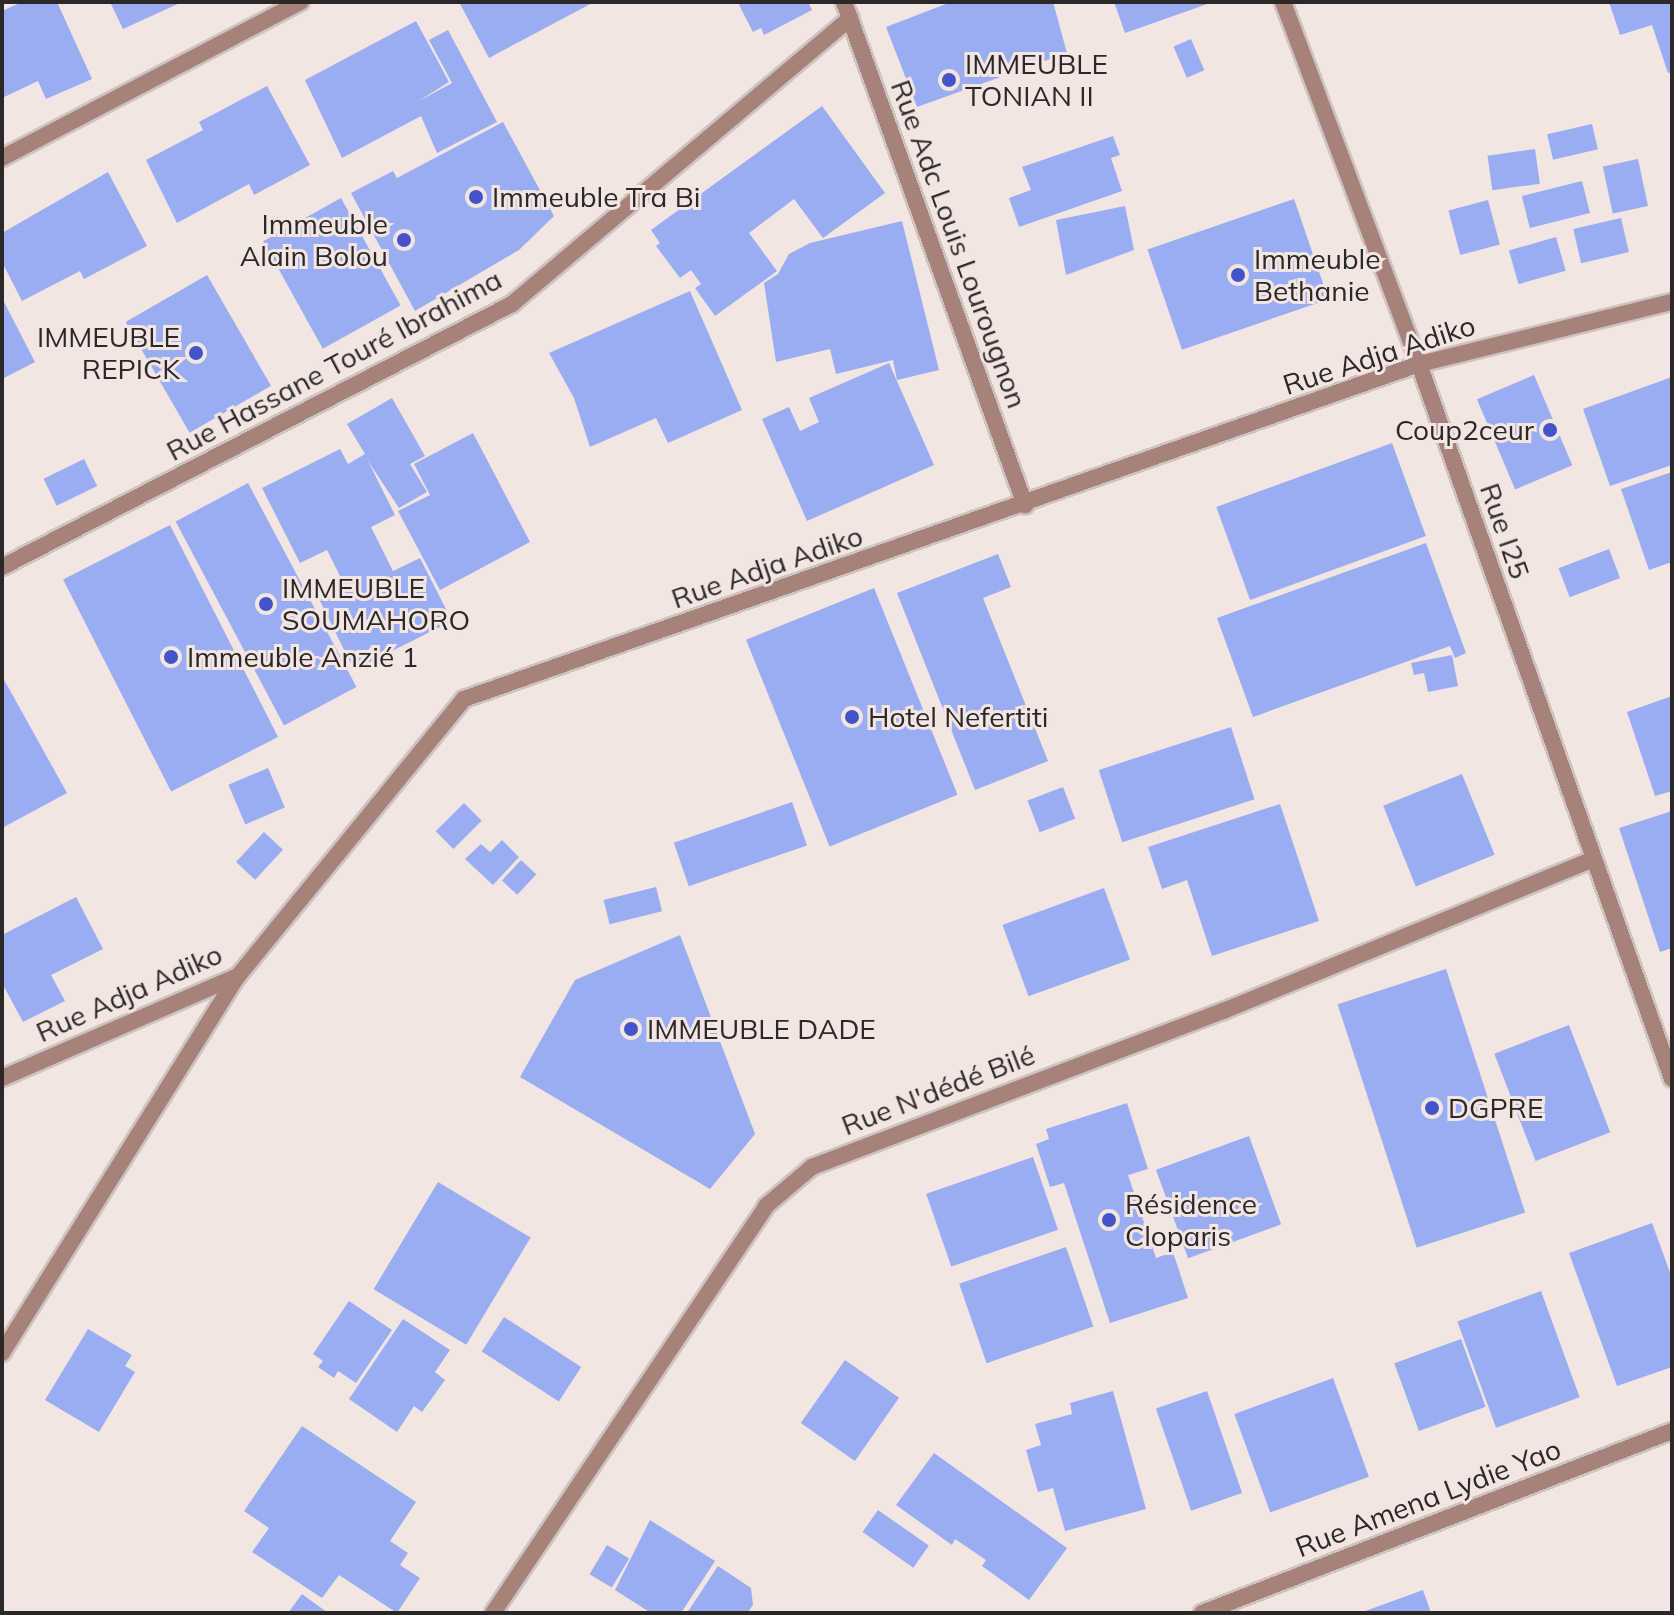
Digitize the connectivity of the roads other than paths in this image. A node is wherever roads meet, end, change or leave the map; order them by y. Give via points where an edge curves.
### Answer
1 (301, 2) edge
2 (1283, 2) edge
3 (847, 10) edge
4 (2, 158) edge
5 (1672, 302) edge
6 (1419, 364) junction
7 (1025, 505) junction
8 (2, 567) edge
9 (1593, 859) junction
10 (238, 976) junction
11 (2, 1078) edge
12 (1672, 1079) edge
13 (2, 1353) edge
14 (1672, 1431) edge
15 (493, 1613) edge
16 (1202, 1613) edge

1 - 4 street
2 - 6 street, Rue I25
3 - 7 street, Rue Adc Louis Lourougnon
3 - 8 street, Rue Hassane Touré Ibrahima via 512,304
5 - 6 street, Rue Adja Adiko
6 - 7 street, Rue Adja Adiko
6 - 9 street, Rue I25
7 - 10 street, Rue Adja Adiko via 464,699
9 - 12 street, Rue I25
9 - 15 street, Rue N'dédé Bilé via 1223,1011 812,1167 766,1206
10 - 11 street, Rue Adja Adiko
10 - 13 street
14 - 16 street, Rue Amena Lydie Yao

